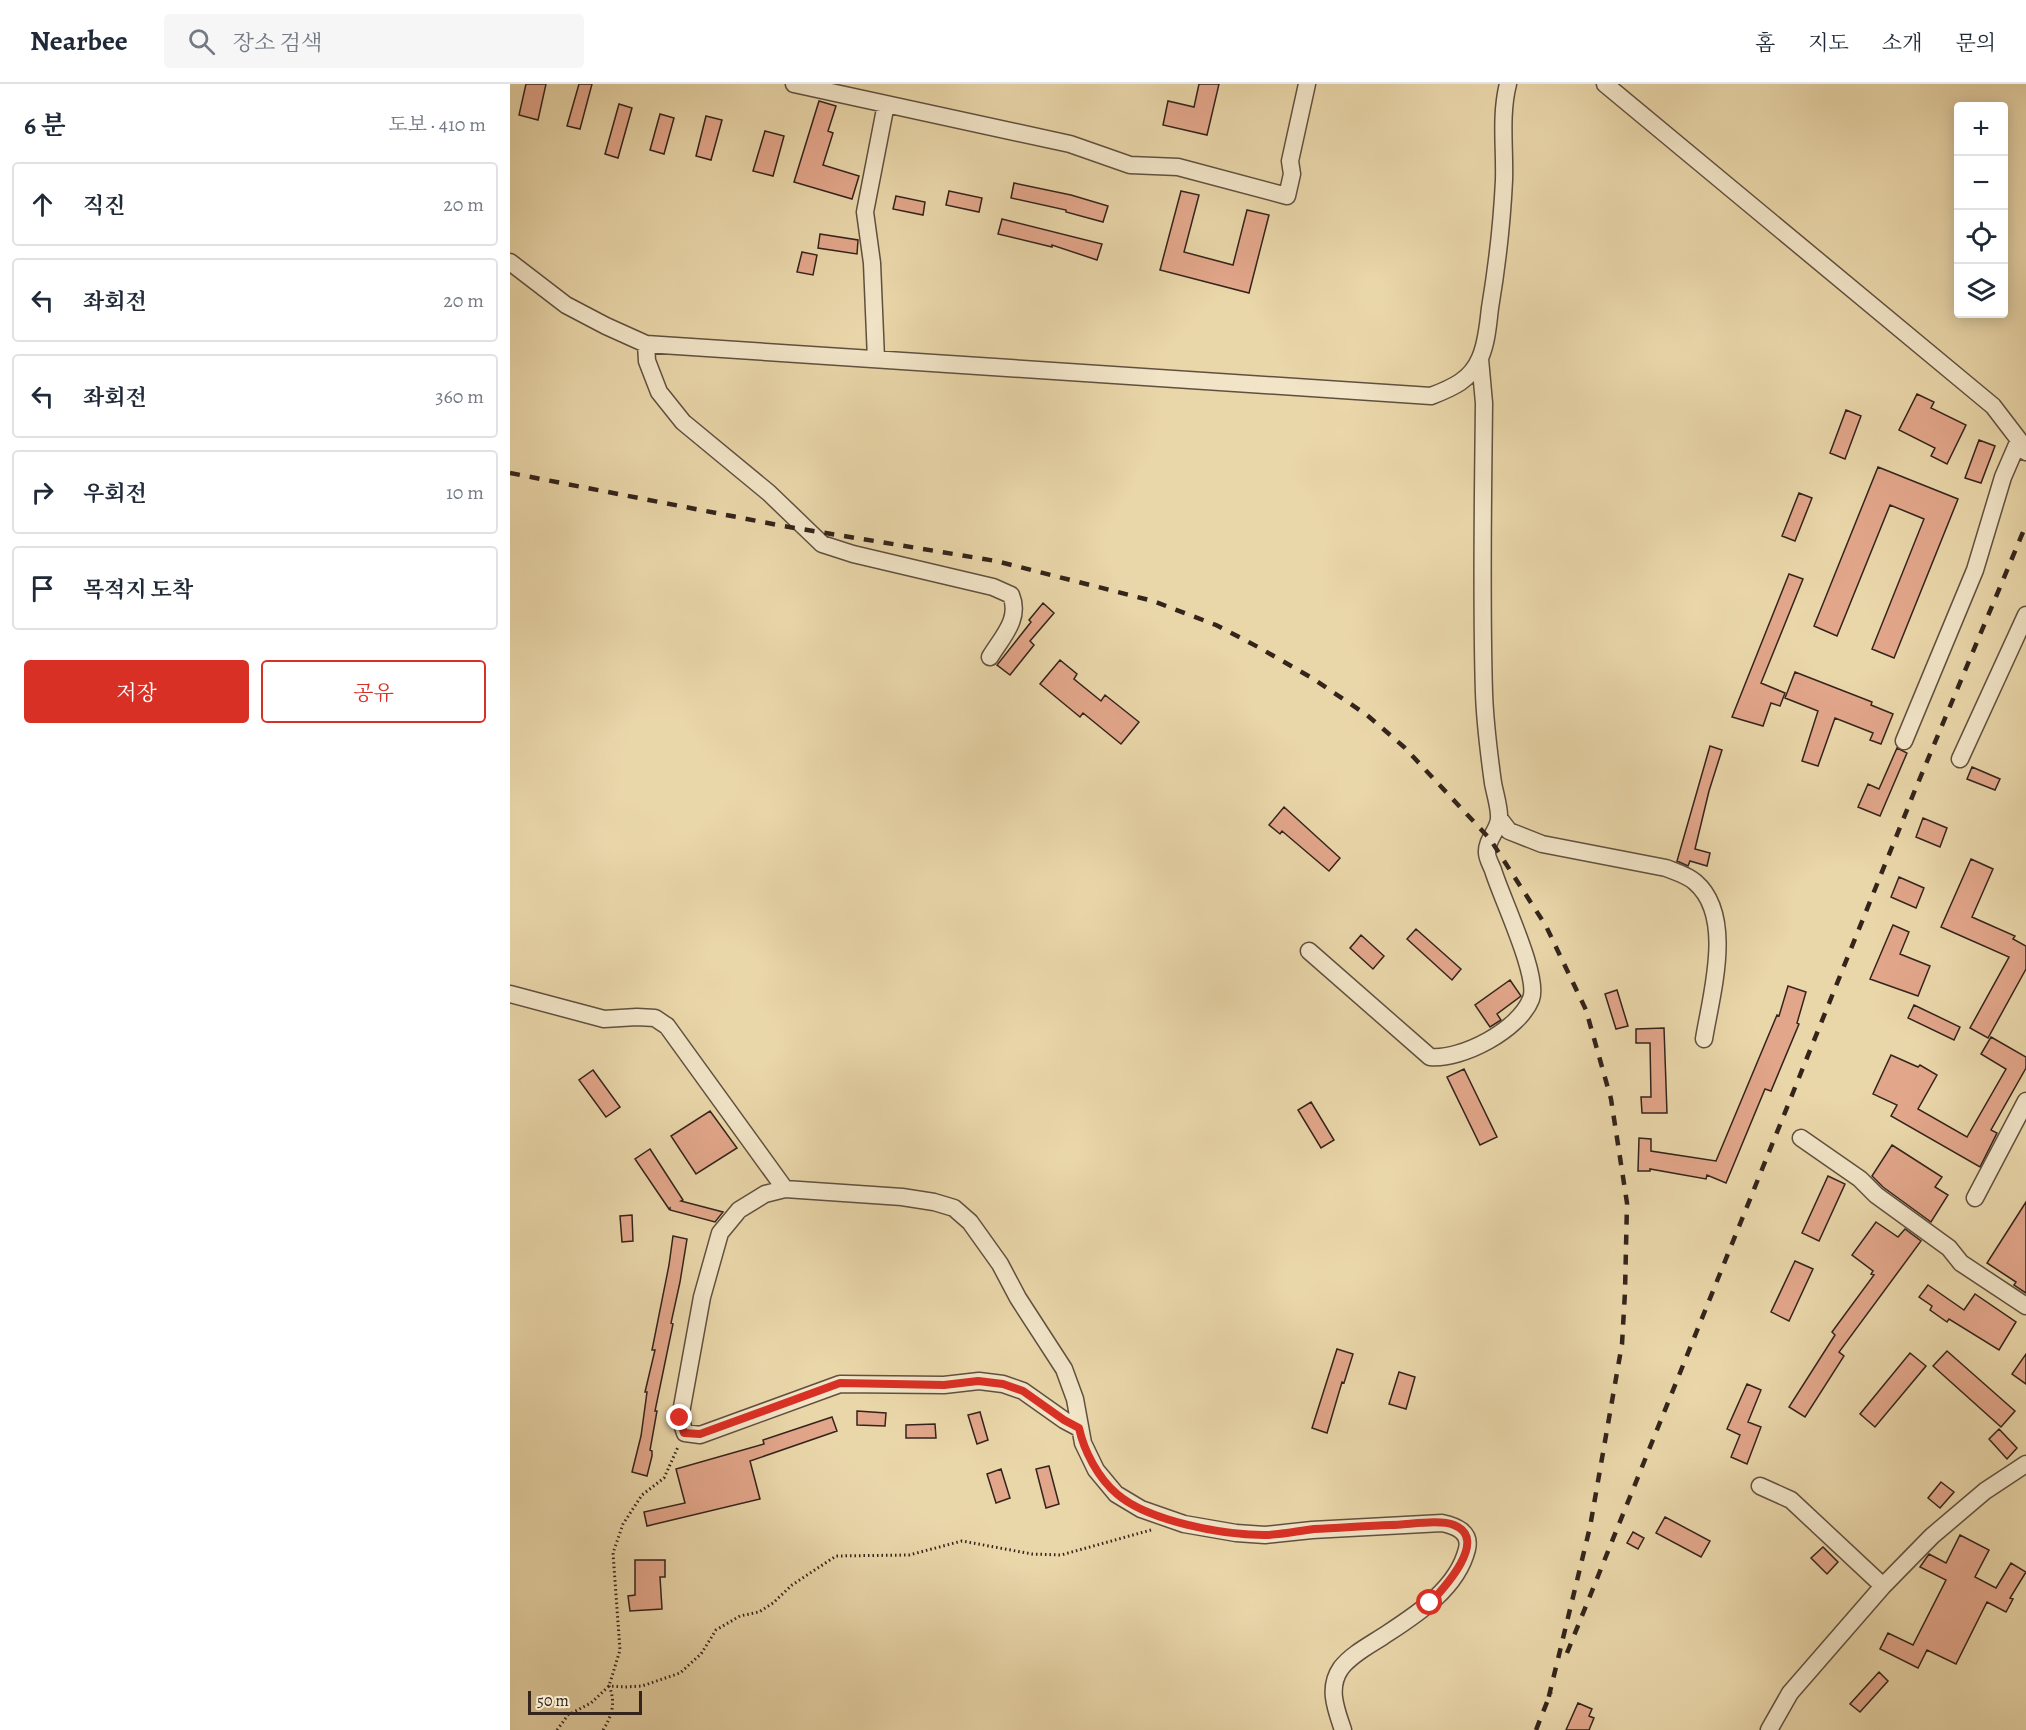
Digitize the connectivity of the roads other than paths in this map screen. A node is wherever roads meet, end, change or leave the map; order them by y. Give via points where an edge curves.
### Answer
1 (794, 84) edge
2 (1307, 84) edge
3 (1508, 84) edge
4 (1605, 84) edge
5 (886, 104) junction
6 (510, 262) edge
7 (646, 344) junction
8 (1480, 358) junction
9 (876, 359) junction
10 (2023, 446) edge
11 (2026, 615) edge
12 (990, 657) dead end
13 (1904, 741) dead end
14 (1960, 759) dead end
15 (1499, 819) junction
16 (1309, 951) dead end
17 (510, 994) edge
18 (1704, 1038) dead end
19 (2026, 1101) edge
20 (1801, 1138) dead end
21 (785, 1189) junction
22 (1975, 1198) dead end
23 (2026, 1306) edge
24 (1079, 1428) junction
25 (2026, 1464) edge
26 (1760, 1486) dead end
27 (1883, 1586) junction
28 (1343, 1730) edge
29 (1770, 1730) edge

1 - 5 street
2 - 5 street via 1290,161 1292,174 1287,196 1178,167 1130,165 1070,144
3 - 8 street via 1497,265
4 - 10 street via 1993,406
5 - 9 street via 865,212 872,263
6 - 7 street via 566,305
7 - 9 street
7 - 12 street via 647,361 659,392 682,422 769,493 822,544 993,587 1011,595 1016,606 1013,620
8 - 9 street via 1454,388 1431,396
8 - 15 street via 1484,403 1484,695
10 - 13 street via 2003,477 1975,570
11 - 14 street
15 - 16 street via 1487,853 1534,983 1532,998 1506,1030 1460,1053 1430,1057
15 - 18 street via 1509,831 1542,844 1666,868 1696,883 1709,900 1715,918 1718,950
17 - 21 street via 604,1019 655,1018 667,1026
19 - 22 street
20 - 23 street via 1949,1248 1961,1263
21 - 24 street via 902,1197 954,1208 985,1241 1064,1369 1075,1400
21 - 24 street via 765,1194 739,1210 720,1233 702,1297 680,1418 684,1433 700,1434 840,1383 944,1385 978,1381 1023,1391
24 - 28 street via 1096,1470 1116,1494 1141,1509 1184,1524 1266,1535 1442,1523 1456,1526 1466,1536 1464,1558 1430,1603 1341,1668 1333,1686
25 - 27 street via 1985,1491 1932,1536
26 - 27 street via 1791,1500
27 - 29 street via 1790,1694

